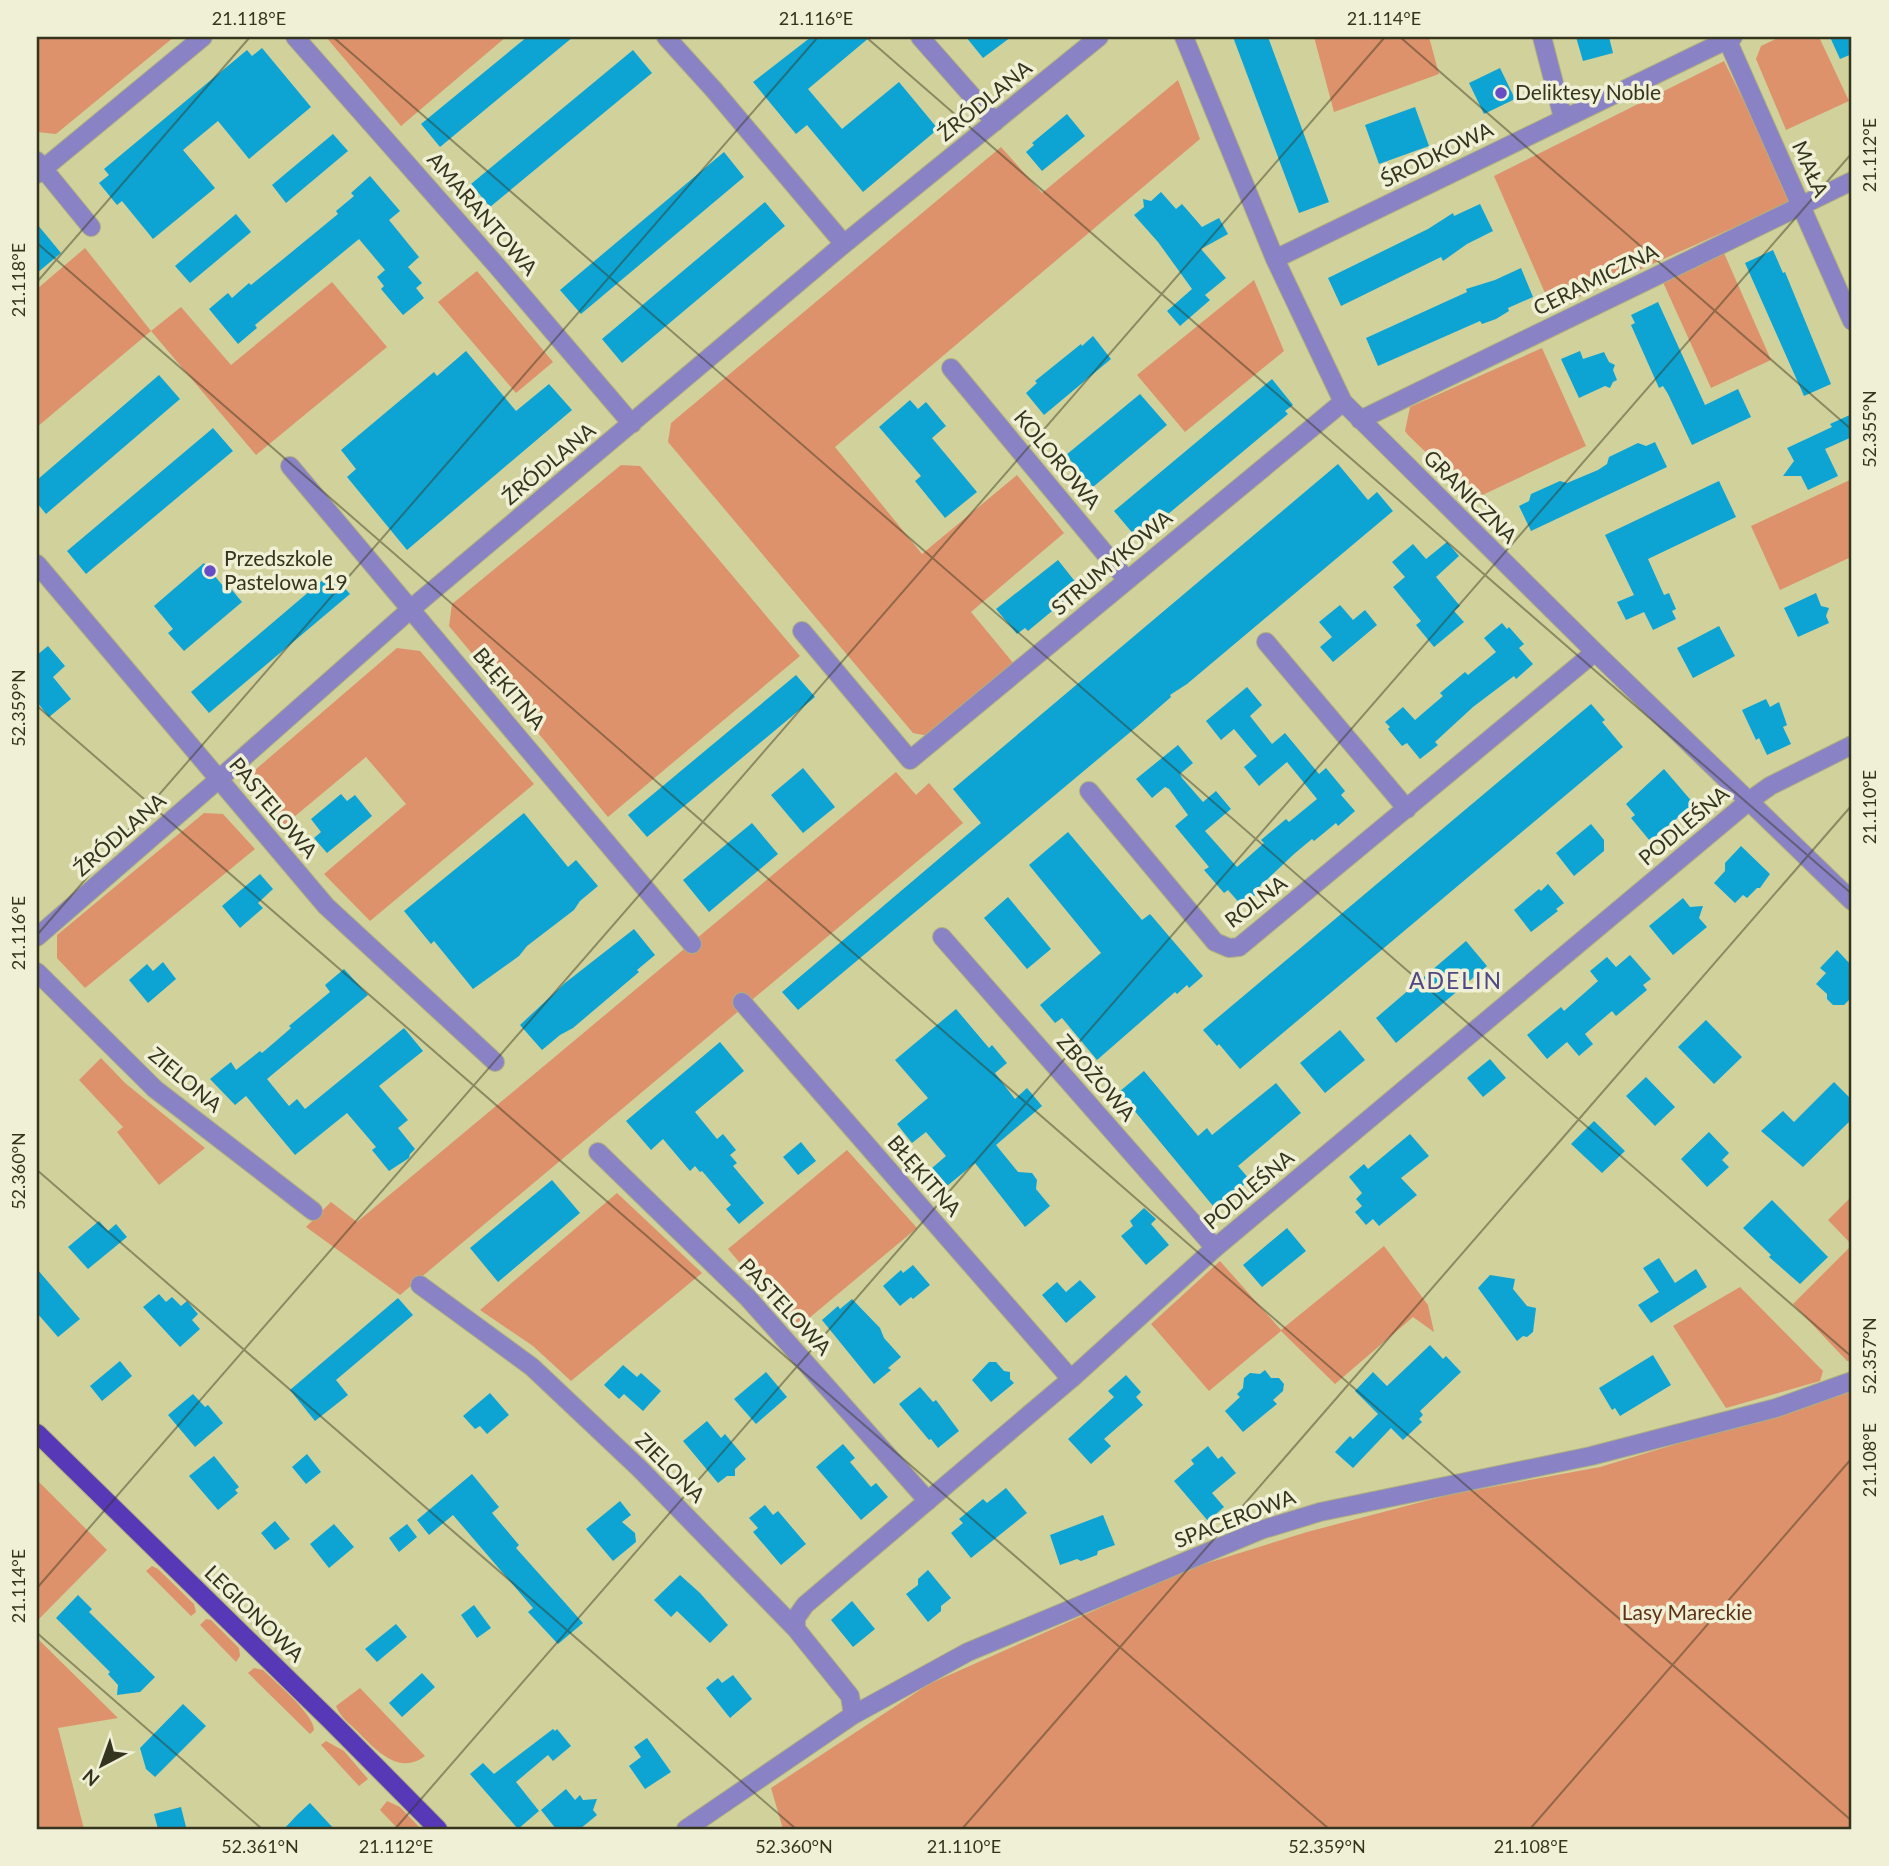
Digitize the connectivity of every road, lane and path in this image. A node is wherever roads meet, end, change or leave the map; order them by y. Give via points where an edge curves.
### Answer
1 (203, 37) edge
2 (295, 37) edge
3 (666, 37) edge
4 (920, 37) edge
5 (1099, 37) edge
6 (1184, 37) edge
7 (1542, 37) edge
8 (1728, 38) edge
9 (1563, 118) junction
10 (995, 122) junction
11 (39, 168) edge
12 (1852, 181) edge
13 (1801, 205) junction
14 (91, 227) dead end
15 (844, 244) junction
16 (1275, 260) junction
17 (1852, 321) edge
18 (951, 368) dead end
19 (1343, 402) junction
20 (1360, 420) junction
21 (632, 424) junction
22 (289, 466) dead end
23 (37, 564) edge
24 (1127, 580) junction
25 (412, 608) junction
26 (802, 631) dead end
27 (1266, 642) dead end
28 (1595, 652) junction
29 (1852, 745) edge
30 (219, 779) junction
31 (1089, 791) dead end
32 (1749, 801) junction
33 (1407, 809) junction
34 (1852, 901) edge
35 (37, 937) edge
36 (942, 937) dead end
37 (692, 944) dead end
38 (37, 972) edge
39 (742, 1002) dead end
40 (495, 1062) dead end
41 (598, 1152) dead end
42 (313, 1211) dead end
43 (1215, 1248) junction
44 (420, 1285) dead end
45 (1071, 1379) junction
46 (1852, 1381) edge
47 (37, 1433) edge
48 (928, 1501) junction
49 (796, 1629) junction
50 (853, 1715) junction
51 (438, 1829) edge
52 (686, 1829) edge

1 - 11 street
2 - 21 street, AMARANTOWA
3 - 15 street
4 - 10 street
5 - 10 street, ŹRÓDLANA
6 - 16 street, GRANICZNA
7 - 9 street
8 - 9 street, ŚRODKOWA
8 - 13 street, MAŁA
9 - 16 street, ŚRODKOWA
10 - 15 street, ŹRÓDLANA
11 - 14 street
12 - 13 street, CERAMICZNA
13 - 17 street, MAŁA
13 - 20 street, CERAMICZNA
15 - 21 street, ŹRÓDLANA
16 - 19 street, GRANICZNA
18 - 24 street, KOLOROWA
19 - 20 street, GRANICZNA
19 - 24 street, STRUMYKOWA
20 - 28 street, GRANICZNA
21 - 25 street, ŹRÓDLANA
22 - 25 street, BŁĘKITNA
23 - 30 street, PASTELOWA
24 - 26 street, STRUMYKOWA via 910,760
25 - 30 street, ŹRÓDLANA
25 - 37 street, BŁĘKITNA
27 - 33 street
28 - 32 street, GRANICZNA
28 - 33 street, ROLNA
29 - 32 street, PODLEŚNA
30 - 35 street, ŹRÓDLANA
30 - 40 street, PASTELOWA via 326,906
31 - 33 street, ROLNA via 1215,942 1228,948 1248,941
32 - 34 street, GRANICZNA
32 - 43 street, PODLEŚNA
36 - 43 street, ZBOŻOWA
38 - 42 street, ZIELONA via 155,1089
39 - 45 street, BŁĘKITNA
41 - 48 street, PASTELOWA via 748,1298
43 - 45 street, PODLEŚNA
44 - 49 street, ZIELONA via 532,1367 640,1469
45 - 48 street, PODLEŚNA
46 - 50 street, SPACEROWA via 1776,1408 1604,1452 1320,1512 1261,1530 968,1652
47 - 51 main road, LEGIONOWA
48 - 49 street, PODLEŚNA via 804,1605
49 - 50 street, ZIELONA via 850,1696
50 - 52 street, SPACEROWA

